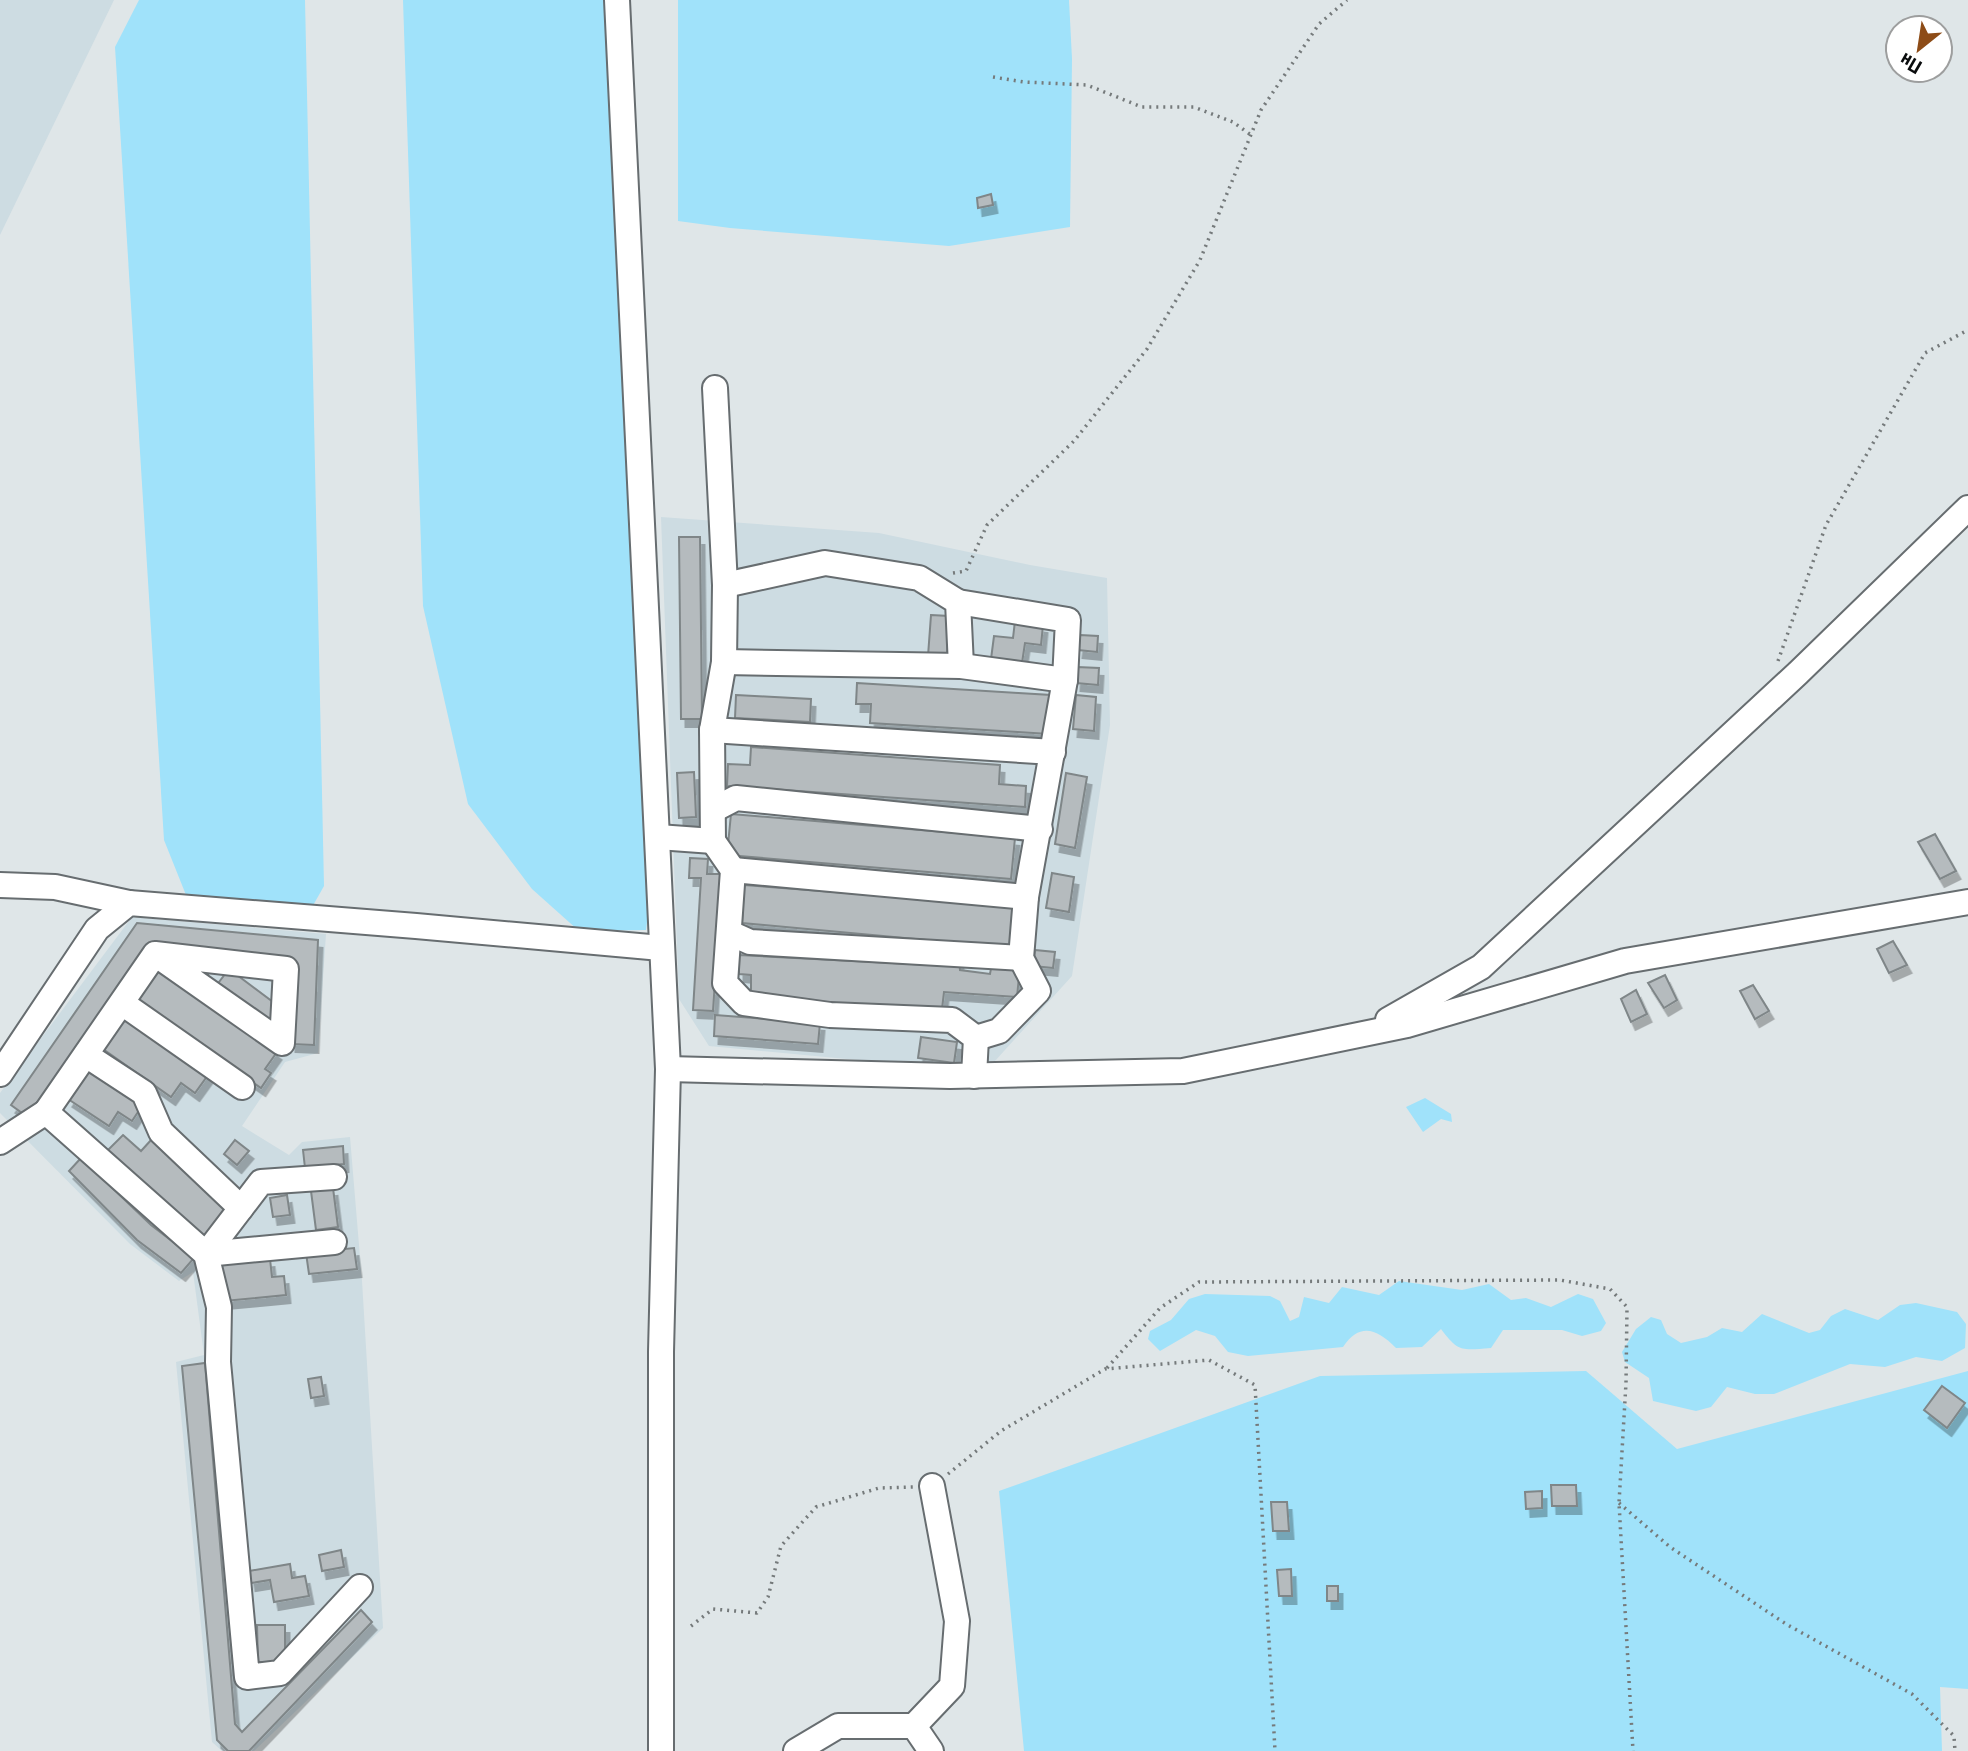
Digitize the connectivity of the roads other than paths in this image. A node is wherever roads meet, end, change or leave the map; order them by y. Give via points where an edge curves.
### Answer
1 (617, 0) edge
2 (715, 388) dead end
3 (1968, 508) edge
4 (725, 585) junction
5 (958, 602) junction
6 (724, 662) junction
7 (961, 666) junction
8 (1065, 680) junction
9 (712, 730) junction
10 (1053, 752) junction
11 (713, 810) junction
12 (1040, 829) junction
13 (659, 837) junction
14 (713, 841) junction
15 (733, 870) junction
16 (0, 885) edge
17 (1026, 897) junction
18 (1968, 902) edge
19 (129, 904) junction
20 (730, 933) junction
21 (661, 948) junction
22 (155, 954) junction
23 (1021, 958) junction
24 (121, 1003) junction
25 (1363, 1034) junction
26 (976, 1038) junction
27 (86, 1055) junction
28 (668, 1069) junction
29 (0, 1074) edge
30 (974, 1076) junction
31 (242, 1087) dead end
32 (46, 1112) junction
33 (0, 1142) edge
34 (334, 1177) dead end
35 (241, 1208) junction
36 (334, 1242) dead end
37 (206, 1254) junction
38 (932, 1486) road end
39 (360, 1587) dead end
40 (914, 1726) junction
41 (661, 1751) edge
42 (796, 1751) edge
43 (931, 1751) edge

1 - 13 street
2 - 4 street
3 - 25 street via 1481,967
4 - 5 street via 825,564 919,578
4 - 6 street
5 - 7 street
5 - 8 street via 1068,620
6 - 7 street
6 - 9 street
7 - 8 street
8 - 10 street
9 - 10 street
9 - 11 street
10 - 12 street
11 - 12 street via 736,799
11 - 14 street
12 - 17 street
13 - 14 street
13 - 21 street
14 - 15 street
15 - 17 street
15 - 20 street
16 - 19 street via 55,887
17 - 23 street
18 - 25 street via 1625,961
19 - 21 street
19 - 29 street via 97,929
20 - 23 street via 750,942
20 - 26 street via 725,983 744,1003 830,1015 952,1020
21 - 28 street
22 - 22 street via 286,969 282,1043 261,1028
22 - 24 street
23 - 26 street via 1038,991 999,1031
24 - 27 street
24 - 31 street
25 - 30 street via 1183,1071
26 - 30 street
27 - 32 street
27 - 35 street via 144,1093 161,1132
28 - 30 street
28 - 41 street via 661,1352
32 - 33 street
32 - 37 street
34 - 35 street via 261,1182
35 - 37 street
36 - 37 street
37 - 39 street via 219,1307 218,1362 247,1677 280,1672
38 - 40 street via 957,1622 952,1686
40 - 42 street via 838,1726
40 - 43 street

